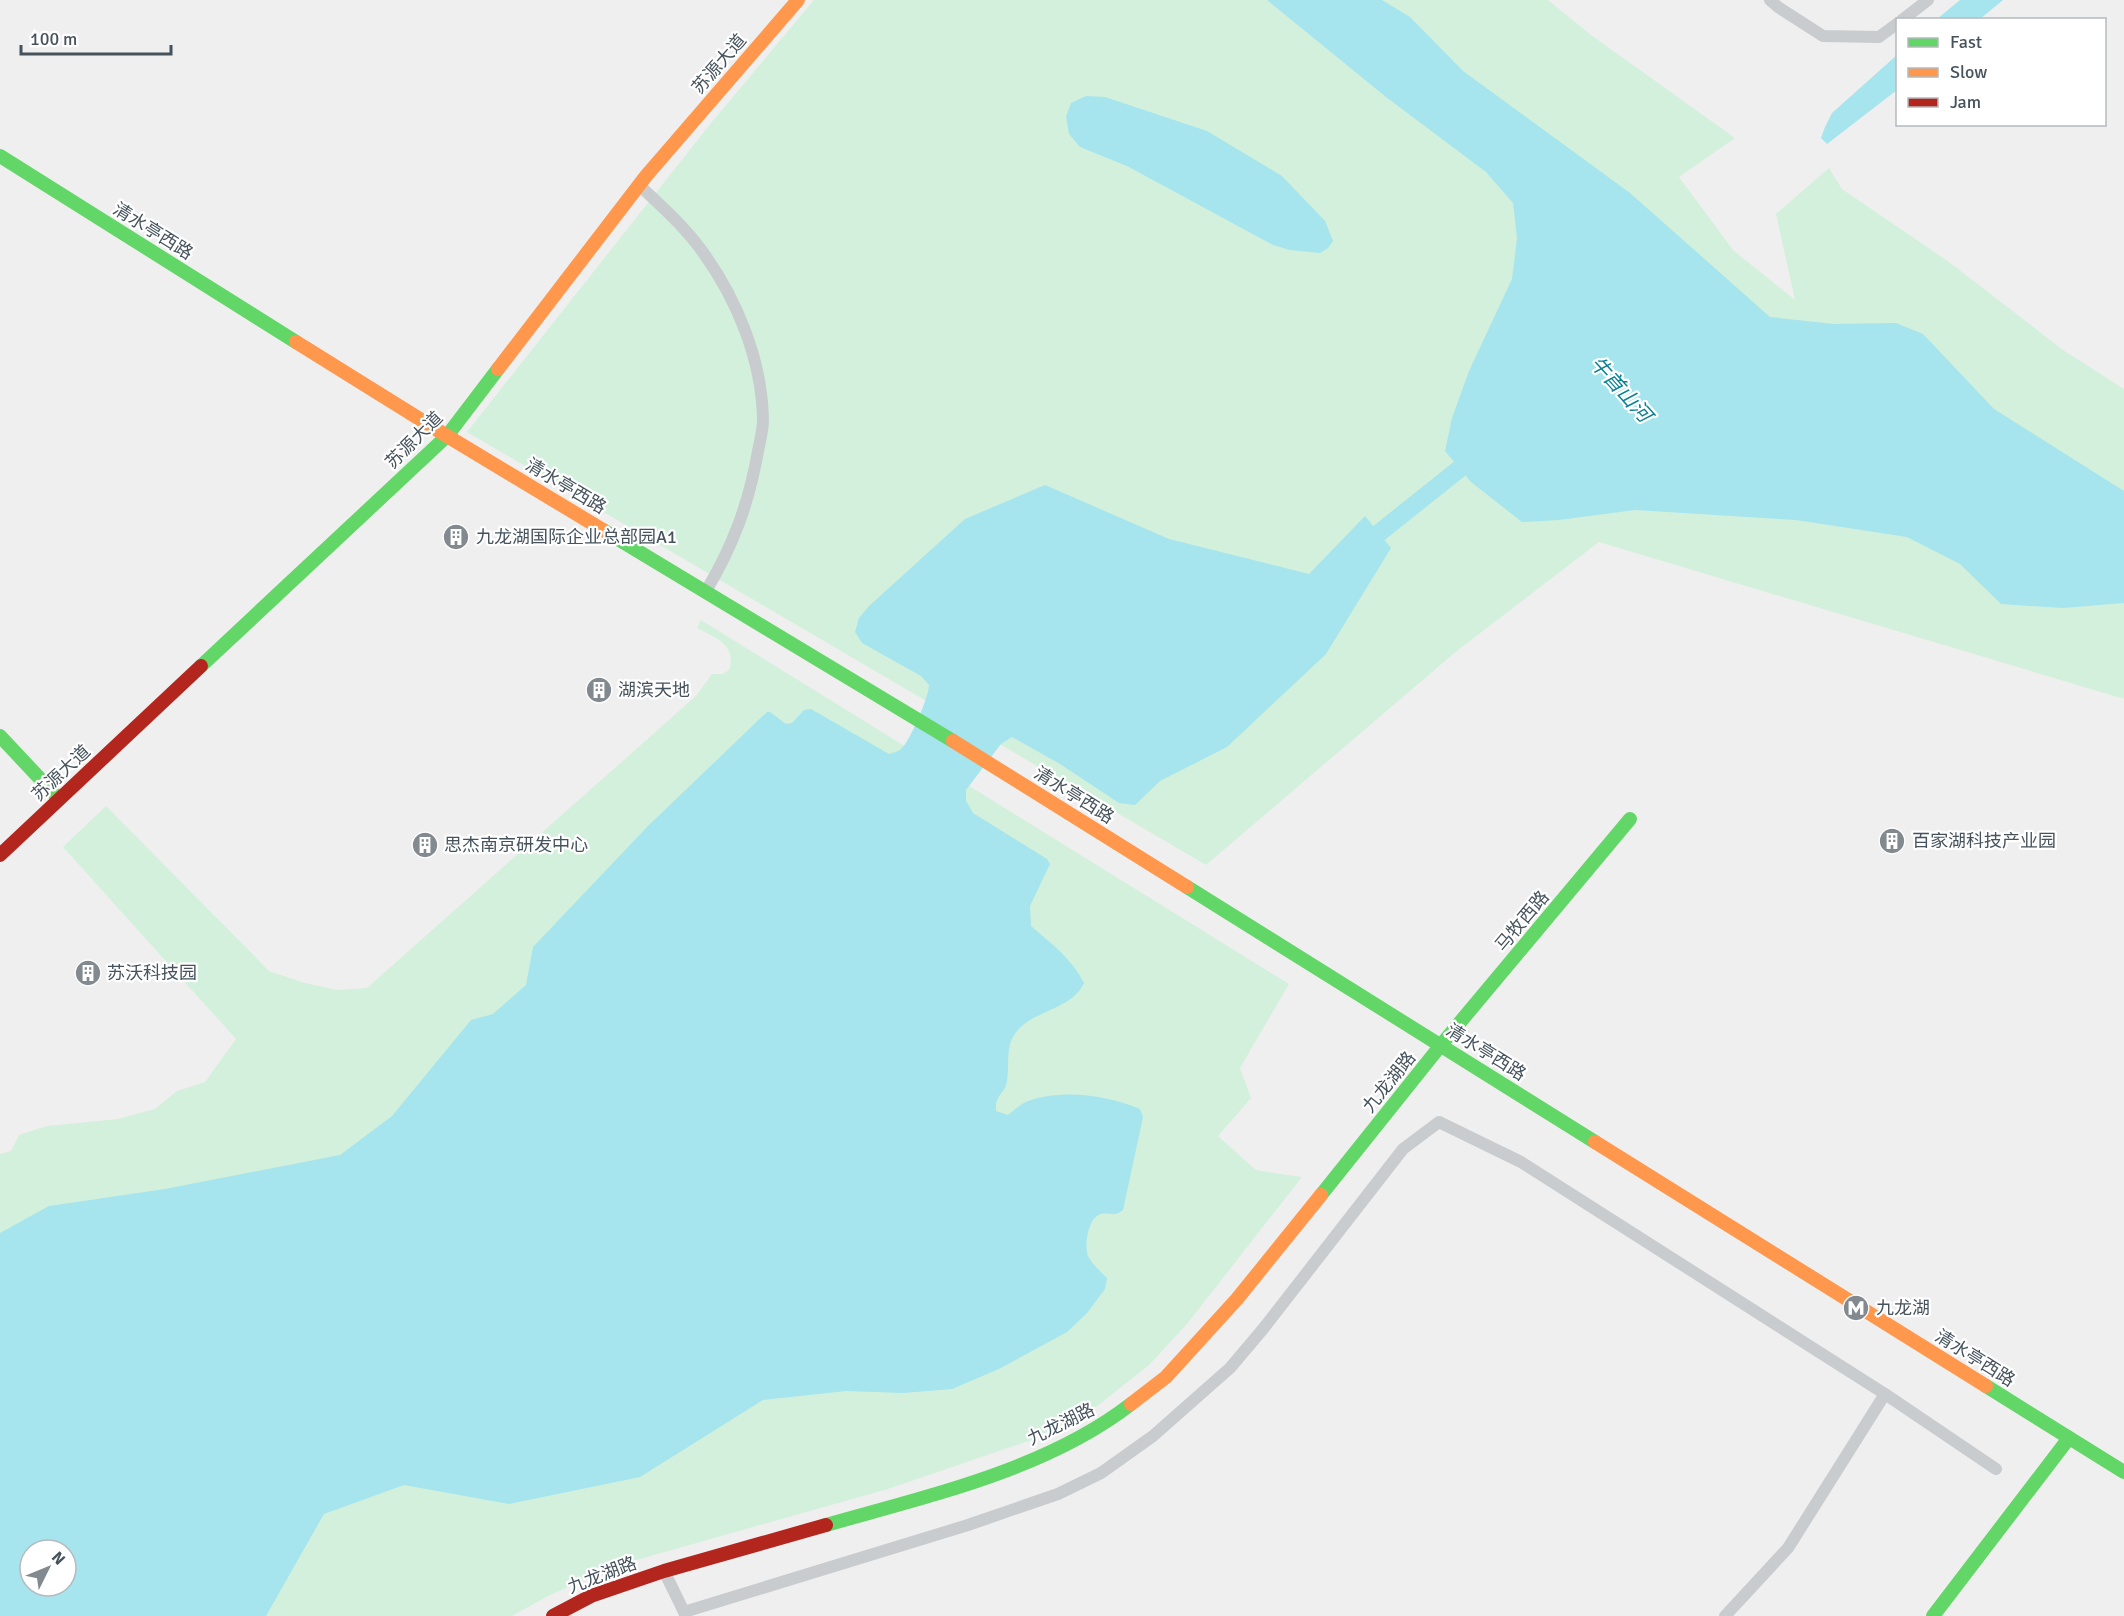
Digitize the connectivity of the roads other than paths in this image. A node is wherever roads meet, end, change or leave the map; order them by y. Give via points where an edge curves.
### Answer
1 (798, 0) edge
2 (1928, 0) edge
3 (1774, 4) edge
4 (1905, 18) edge
5 (1896, 25) edge
6 (0, 156) edge
7 (639, 185) junction
8 (447, 436) junction
9 (706, 591) junction
10 (0, 736) edge
11 (59, 799) junction
12 (1630, 819) dead end
13 (0, 855) edge
14 (1441, 1045) junction
15 (1885, 1394) junction
16 (2069, 1438) junction
17 (1996, 1469) dead end
18 (2124, 1472) edge
19 (664, 1572) junction
20 (685, 1614) edge
21 (553, 1616) edge
22 (1725, 1616) edge
23 (1933, 1616) edge

1 - 7 main road, 苏源大道
2 - 4 street
3 - 5 street via 1823,36 1880,37
6 - 8 main road, 清水亭西路
7 - 8 main road, 苏源大道
7 - 9 street via 676,220 723,282 759,374 763,422 752,486 737,532
8 - 9 main road, 清水亭西路
8 - 11 main road, 苏源大道
9 - 14 main road, 清水亭西路
10 - 11 main road
11 - 13 main road, 苏源大道
12 - 14 main road, 马牧西路
14 - 16 main road, 清水亭西路
14 - 19 main road, 九龙湖路 via 1237,1299 1166,1377 1113,1419 1072,1442 976,1482
15 - 17 street
15 - 20 street via 1521,1162 1438,1122 1403,1149 1230,1368 1153,1436 1101,1473 1058,1494 968,1525
15 - 22 street via 1788,1548
16 - 18 main road, 清水亭西路
16 - 23 main road
19 - 20 street
19 - 21 main road, 九龙湖路 via 591,1596

